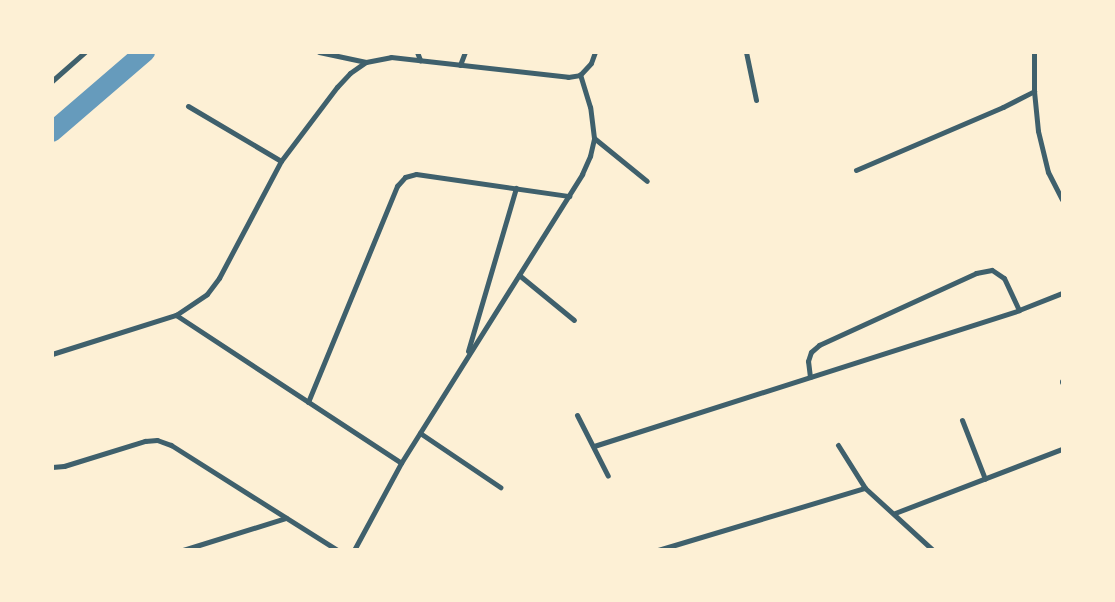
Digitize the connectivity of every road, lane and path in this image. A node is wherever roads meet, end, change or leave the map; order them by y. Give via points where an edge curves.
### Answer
1 (85, 52) edge
2 (319, 52) edge
3 (417, 52) edge
4 (465, 52) edge
5 (595, 52) edge
6 (746, 52) edge
7 (1034, 52) edge
8 (420, 60) junction
9 (366, 62) junction
10 (460, 65) junction
11 (580, 75) junction
12 (52, 81) edge
13 (1034, 91) junction
14 (756, 100) dead end
15 (188, 106) dead end
16 (594, 138) junction
17 (281, 161) junction
18 (856, 170) dead end
19 (647, 181) dead end
20 (516, 188) junction
21 (569, 196) junction
22 (1062, 200) edge
23 (519, 275) junction
24 (1062, 293) edge
25 (1019, 310) junction
26 (176, 315) junction
27 (574, 320) dead end
28 (52, 354) edge
29 (465, 359) junction
30 (810, 377) junction
31 (308, 402) junction
32 (577, 415) dead end
33 (962, 420) dead end
34 (420, 433) junction
35 (838, 445) dead end
36 (594, 446) junction
37 (1062, 449) edge
38 (401, 463) junction
39 (52, 467) edge
40 (608, 476) dead end
41 (985, 479) junction
42 (500, 487) dead end
43 (865, 488) junction
44 (895, 513) junction
45 (286, 518) junction
46 (183, 550) edge
47 (337, 550) edge
48 (354, 550) edge
49 (658, 550) edge
50 (933, 550) edge

1 - 12 street
2 - 9 street
3 - 8 street
4 - 10 street
5 - 11 street via 591,64
6 - 14 street
7 - 13 street
8 - 9 street via 391,57
8 - 10 street
9 - 17 street via 350,73
10 - 11 street via 568,77
11 - 16 street via 590,106
13 - 18 street
13 - 22 street via 1038,131 1048,172
15 - 17 street
16 - 19 street
16 - 21 street via 590,156
17 - 26 street via 219,278 207,294
20 - 21 street
20 - 29 street
20 - 31 street via 416,174 405,176 397,186
21 - 23 street
23 - 27 street
23 - 29 street
24 - 25 street
25 - 30 street
25 - 30 street via 1004,278 992,270 976,273 819,345 811,352 808,362
26 - 28 street
26 - 31 street
29 - 34 street
30 - 36 street
31 - 38 street
32 - 36 street
33 - 41 street
34 - 38 street
34 - 42 street
35 - 43 street
36 - 40 street
37 - 41 street
38 - 48 street
39 - 45 street via 157,440 171,445
41 - 44 street
43 - 44 street
43 - 49 street
44 - 50 street
45 - 46 street
45 - 47 street

